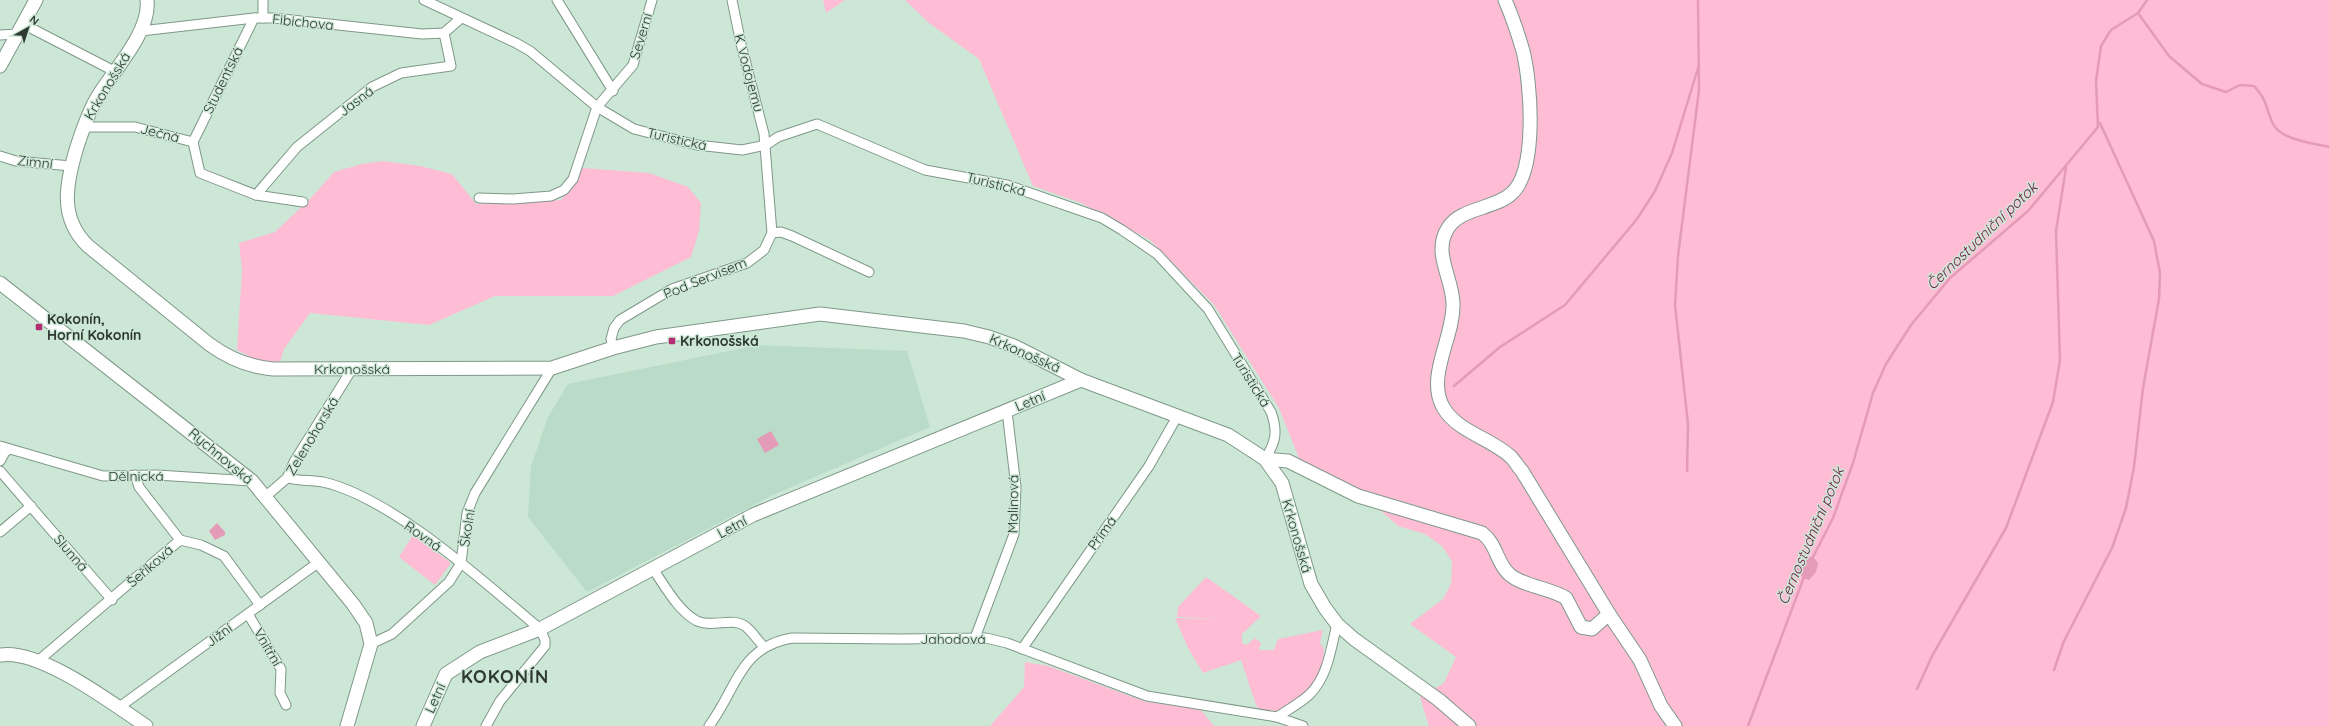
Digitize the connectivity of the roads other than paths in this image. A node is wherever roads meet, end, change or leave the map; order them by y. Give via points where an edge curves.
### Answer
1 (36, 0) edge
2 (147, 0) edge
3 (263, 0) edge
4 (424, 0) edge
5 (557, 0) edge
6 (652, 0) edge
7 (732, 0) edge
8 (1505, 0) edge
9 (254, 18) junction
10 (263, 18) junction
11 (460, 19) junction
12 (20, 29) junction
13 (141, 32) junction
14 (444, 33) junction
15 (0, 34) edge
16 (0, 66) edge
17 (114, 71) junction
18 (613, 90) junction
19 (597, 107) junction
20 (83, 127) junction
21 (193, 142) junction
22 (766, 145) junction
23 (0, 156) edge
24 (71, 166) junction
25 (256, 195) junction
26 (479, 198) dead end
27 (303, 202) dead end
28 (772, 233) junction
29 (869, 272) dead end
30 (0, 283) edge
31 (613, 348) junction
32 (552, 368) junction
33 (352, 369) junction
34 (1081, 380) junction
35 (1007, 411) junction
36 (1178, 415) junction
37 (0, 446) edge
38 (10, 449) junction
39 (1265, 459) junction
40 (0, 461) edge
41 (0, 471) edge
42 (135, 475) junction
43 (287, 478) junction
44 (252, 481) junction
45 (265, 497) junction
46 (31, 506) junction
47 (0, 532) edge
48 (180, 540) junction
49 (319, 562) junction
50 (461, 563) junction
51 (653, 569) junction
52 (112, 600) junction
53 (260, 605) junction
54 (248, 614) junction
55 (1608, 614) junction
56 (1337, 624) junction
57 (540, 630) junction
58 (975, 638) junction
59 (370, 644) junction
60 (764, 647) junction
61 (1022, 648) junction
62 (0, 655) edge
63 (38, 661) junction
64 (286, 706) dead end
65 (118, 708) junction
66 (1277, 717) junction
67 (146, 726) edge
68 (348, 726) edge
69 (423, 726) edge
70 (486, 726) edge
71 (709, 726) edge
72 (1303, 726) edge
73 (1469, 726) edge
74 (1675, 726) edge

1 - 12 street
2 - 13 street, Krkonošská
3 - 10 street
4 - 11 street, Turistická
5 - 18 street
6 - 18 street, Severní via 633,65
7 - 22 street, K Vodojemu
8 - 55 street via 1523,52 1532,122 1527,158 1523,176 1512,194 1457,219 1445,233 1442,256 1454,304 1438,378 1438,393 1440,402 1451,418 1510,457 1522,472
9 - 10 street, Fibichova
9 - 13 street, Fibichova
9 - 21 street, Studentská
10 - 14 street, Fibichova via 422,34
11 - 14 street
11 - 19 street, Turistická via 530,51
12 - 15 street
12 - 16 street
12 - 17 street
13 - 17 street, Krkonošská
14 - 25 street, Jasná via 451,66 401,73 372,87 297,148
17 - 20 street, Krkonošská
18 - 19 street, Severní
19 - 22 street, Turistická via 634,129 697,145 742,150
19 - 26 street via 573,179 564,190 552,196
20 - 21 street, Ječná via 135,127
20 - 24 street, Krkonošská
21 - 25 street, Ječná via 200,173
22 - 28 street
22 - 39 street, Turistická via 778,137 817,124 925,170 1007,185 1102,218 1122,230 1156,254 1208,309 1271,412 1275,443
23 - 24 street, Zimní via 16,161
24 - 33 street, Krkonošská via 66,194 67,210 73,227 82,241 217,350 236,360 264,369
25 - 27 street, Ječná
28 - 29 street via 781,232 792,236
28 - 31 street, Pod Servisem via 764,250 747,263 672,289 620,320 611,339
30 - 44 street, Rychnovská
31 - 32 street, Krkonošská
31 - 34 street, Krkonošská via 656,337 829,314 964,331 989,337 1014,346
32 - 33 street, Krkonošská
32 - 50 street, Školní via 471,501 467,513
33 - 43 street, Zelenohorská via 294,462
34 - 35 street, Letní
34 - 36 street, Krkonošská
35 - 51 street, Letní via 753,516
35 - 58 street, Malinová via 1016,487 1014,534
36 - 39 street, Krkonošská via 1228,435
36 - 61 street, Přímá via 1149,466
37 - 38 street, Dělnická
38 - 40 street
38 - 42 street, Dělnická via 103,476
39 - 55 street via 1288,461 1358,496 1482,533 1492,542 1504,568 1514,578 1566,598 1580,627 1592,629
39 - 56 street, Krkonošská via 1275,470 1284,490 1311,584
41 - 46 street, Slunná
42 - 44 street, Dělnická
42 - 48 street via 139,487
43 - 45 street, Zelenohorská
43 - 50 street, Rovná via 322,482 372,502
44 - 45 street, Rychnovská
45 - 49 street, Rychnovská
46 - 47 street
46 - 52 street, Slunná
48 - 52 street, Šeříková
48 - 53 street, Šeříková via 201,545 224,556
49 - 53 street, Jižní
49 - 59 street, Rychnovská via 366,623
50 - 57 street, Rovná
50 - 59 street, Školní via 449,582 392,634
51 - 57 street, Letní
51 - 60 street via 682,609 696,620 715,625 738,623 745,626
52 - 63 street, Šeříková
53 - 54 street, Jižní
54 - 64 street, Vnitřní via 281,669 280,693
54 - 65 street, Jižní
55 - 74 street via 1640,660 1662,706
56 - 66 street via 1321,681 1309,695
56 - 73 street, Krkonošská via 1439,700
57 - 69 street, Letní via 480,652 446,674
57 - 70 street via 545,646 500,701
58 - 60 street, Jahodová via 792,638 778,640
58 - 61 street, Jahodová via 986,638
59 - 68 street, Rychnovská
60 - 71 street, Jahodová via 739,674
61 - 66 street, Jahodová via 1147,696
62 - 63 street via 18,655
63 - 65 street via 72,678
65 - 67 street
66 - 72 street, Jahodová

